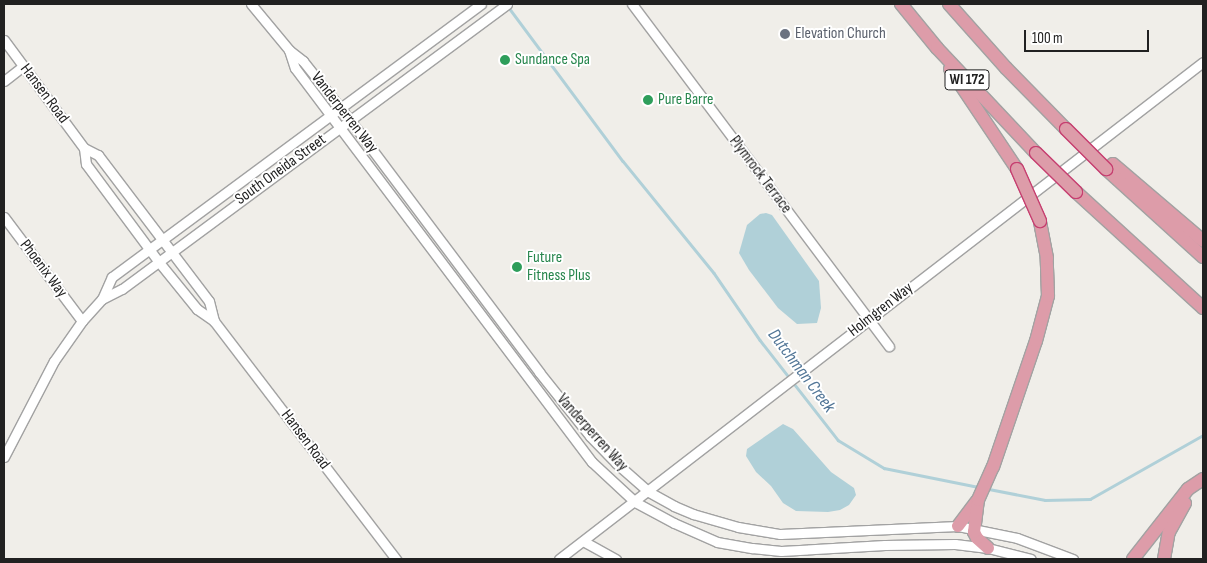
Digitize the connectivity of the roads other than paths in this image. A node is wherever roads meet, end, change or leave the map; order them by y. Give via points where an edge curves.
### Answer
1 (251, 4) edge
2 (481, 4) edge
3 (632, 4) edge
4 (901, 4) edge
5 (949, 4) edge
6 (504, 6) edge
7 (4, 40) edge
8 (937, 48) junction
9 (288, 50) junction
10 (1203, 62) edge
11 (23, 66) junction
12 (4, 81) edge
13 (341, 108) junction
14 (331, 115) junction
15 (350, 120) junction
16 (340, 127) junction
17 (84, 148) junction
18 (1110, 166) junction
19 (4, 217) edge
20 (161, 239) junction
21 (1203, 241) edge
22 (148, 248) junction
23 (171, 251) junction
24 (1203, 257) edge
25 (158, 261) junction
26 (102, 300) junction
27 (1203, 308) edge
28 (82, 320) junction
29 (868, 320) junction
30 (214, 321) junction
31 (889, 346) dead end
32 (4, 457) edge
33 (1202, 480) edge
34 (649, 492) junction
35 (978, 500) junction
36 (635, 502) junction
37 (958, 526) junction
38 (974, 529) junction
39 (584, 541) junction
40 (988, 548) junction
41 (396, 559) edge
42 (559, 559) edge
43 (616, 559) edge
44 (1031, 559) edge
45 (1073, 559) edge
46 (1133, 559) edge
47 (1164, 559) edge

1 - 9 street, Vanderperren Way
2 - 13 street, South Oneida Street
3 - 29 street, Plymrock Terrace
4 - 8 highway, WI 172
5 - 18 highway, WI 172, bridge via 1069,132
6 - 15 street, South Oneida Street
7 - 11 street, Hansen Road
8 - 27 highway, WI 172, bridge via 1036,153
8 - 35 highway, bridge via 1017,169 1040,221 1047,258 1048,296 1036,342 993,467
9 - 13 street, Vanderperren Way via 303,61
9 - 14 street, Vanderperren Way via 295,67
10 - 29 street, Holmgren Way
11 - 12 street
11 - 17 street, Hansen Road
13 - 14 street, South Oneida Street
13 - 15 street, Vanderperren Way
14 - 16 street, Vanderperren Way
14 - 20 street, South Oneida Street
15 - 16 street, South Oneida Street
15 - 34 street, Vanderperren Way via 590,436
16 - 23 street, South Oneida Street
16 - 36 street, Vanderperren Way via 592,462
17 - 20 street, Hansen Road via 98,155
17 - 22 street, Hansen Road via 86,164
18 - 21 highway
18 - 24 highway, WI 172
19 - 28 street, Phoenix Way
20 - 22 street, South Oneida Street
20 - 23 street, Hansen Road
22 - 25 street, Hansen Road
22 - 26 street, South Oneida Street via 112,277
23 - 25 street, South Oneida Street
23 - 30 street, Hansen Road via 209,301
25 - 26 street, South Oneida Street
25 - 30 street, Hansen Road via 197,309
26 - 28 street, South Oneida Street
28 - 32 street, South Oneida Street via 54,361
29 - 31 street, Plymrock Terrace
29 - 34 street, Holmgren Way
30 - 41 street, Hansen Road
33 - 46 highway via 1188,489
33 - 47 highway via 1180,510 1169,532
34 - 36 street, Holmgren Way
34 - 37 street, Vanderperren Way via 693,514 738,527 780,534
35 - 37 highway
35 - 38 highway
36 - 39 street, Holmgren Way
36 - 40 street, Vanderperren Way via 717,542 752,548 781,551 885,544 955,544
37 - 38 street, Vanderperren Way
38 - 40 highway via 977,538
38 - 45 street, Vanderperren Way via 1017,538
39 - 42 street, Holmgren Way
39 - 43 street
40 - 44 street, Vanderperren Way

